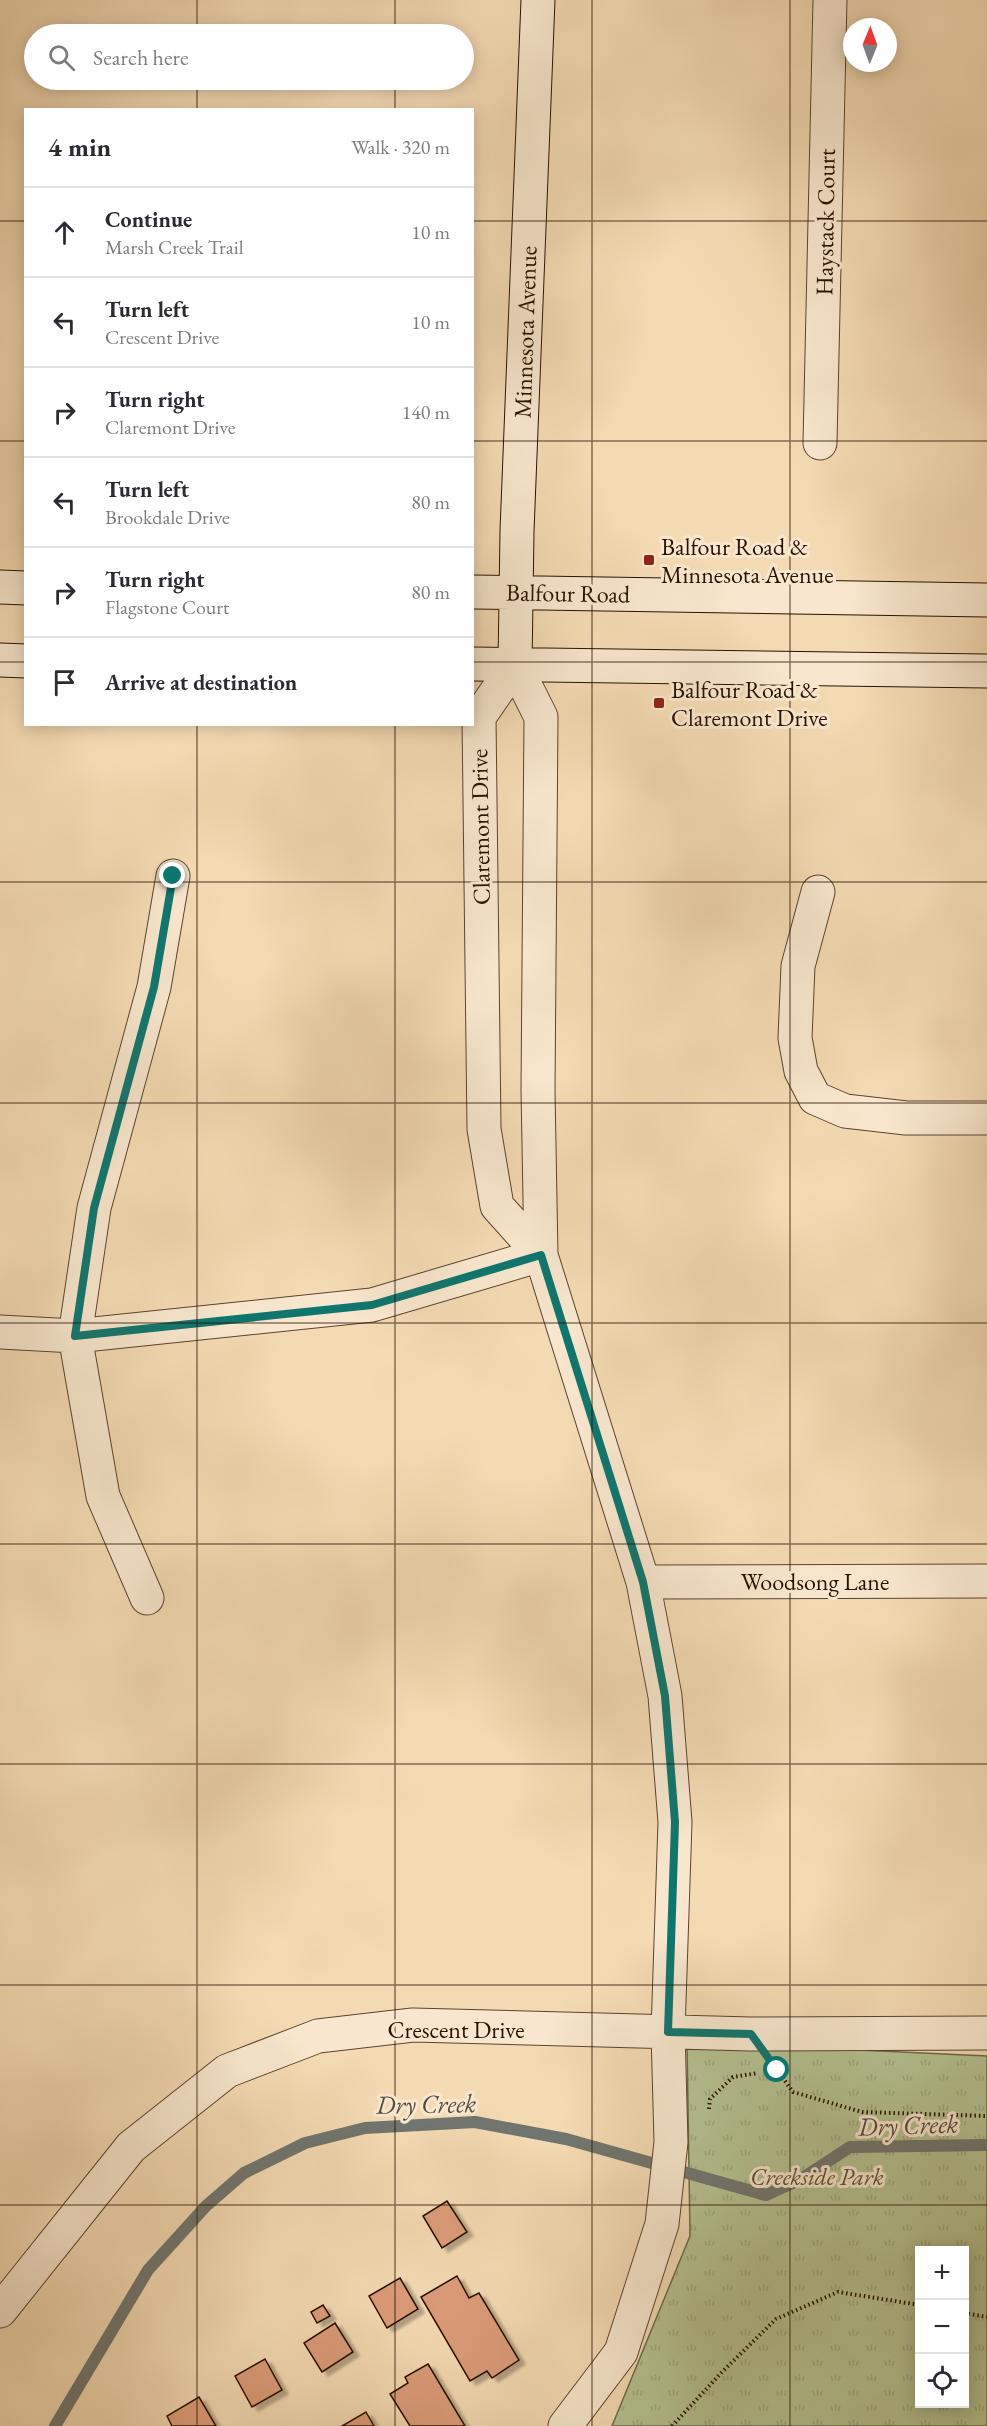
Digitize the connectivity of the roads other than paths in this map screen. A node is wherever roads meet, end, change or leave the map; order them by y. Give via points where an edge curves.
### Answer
1 (538, 0) edge
2 (830, 0) edge
3 (820, 443) dead end
4 (0, 587) edge
5 (24, 588) edge
6 (474, 592) edge
7 (516, 593) junction
8 (987, 600) edge
9 (0, 660) edge
10 (24, 661) edge
11 (474, 664) edge
12 (515, 665) junction
13 (987, 672) edge
14 (173, 876) dead end
15 (818, 892) dead end
16 (987, 1118) edge
17 (541, 1255) junction
18 (0, 1332) edge
19 (75, 1336) junction
20 (987, 1581) edge
21 (643, 1582) junction
22 (147, 1598) dead end
23 (668, 2032) junction
24 (987, 2033) edge
25 (0, 2311) edge
26 (565, 2426) edge

1 - 7 street, Minnesota Avenue
2 - 3 street, Haystack Court
4 - 5 street
6 - 7 street, Balfour Road
7 - 8 street, Balfour Road
7 - 12 street, Minnesota Avenue
9 - 10 street
11 - 12 street
12 - 13 street
12 - 17 street, Claremont Drive via 541,717
12 - 17 street, Claremont Drive via 479,717 484,1129 497,1206
14 - 19 street via 154,987 94,1208
15 - 16 street via 798,966 795,1038 801,1071 815,1098 855,1113 906,1118
17 - 19 street via 372,1305
17 - 21 street, Claremont Drive
18 - 19 street
19 - 22 street via 102,1496
20 - 21 street, Woodsong Lane
21 - 23 street, Claremont Drive via 665,1696 675,1822
23 - 24 street, Crescent Drive
23 - 25 street, Crescent Drive via 413,2025 318,2036 227,2071 131,2148
23 - 26 street, Claremont Drive via 671,2142 662,2224 621,2352

